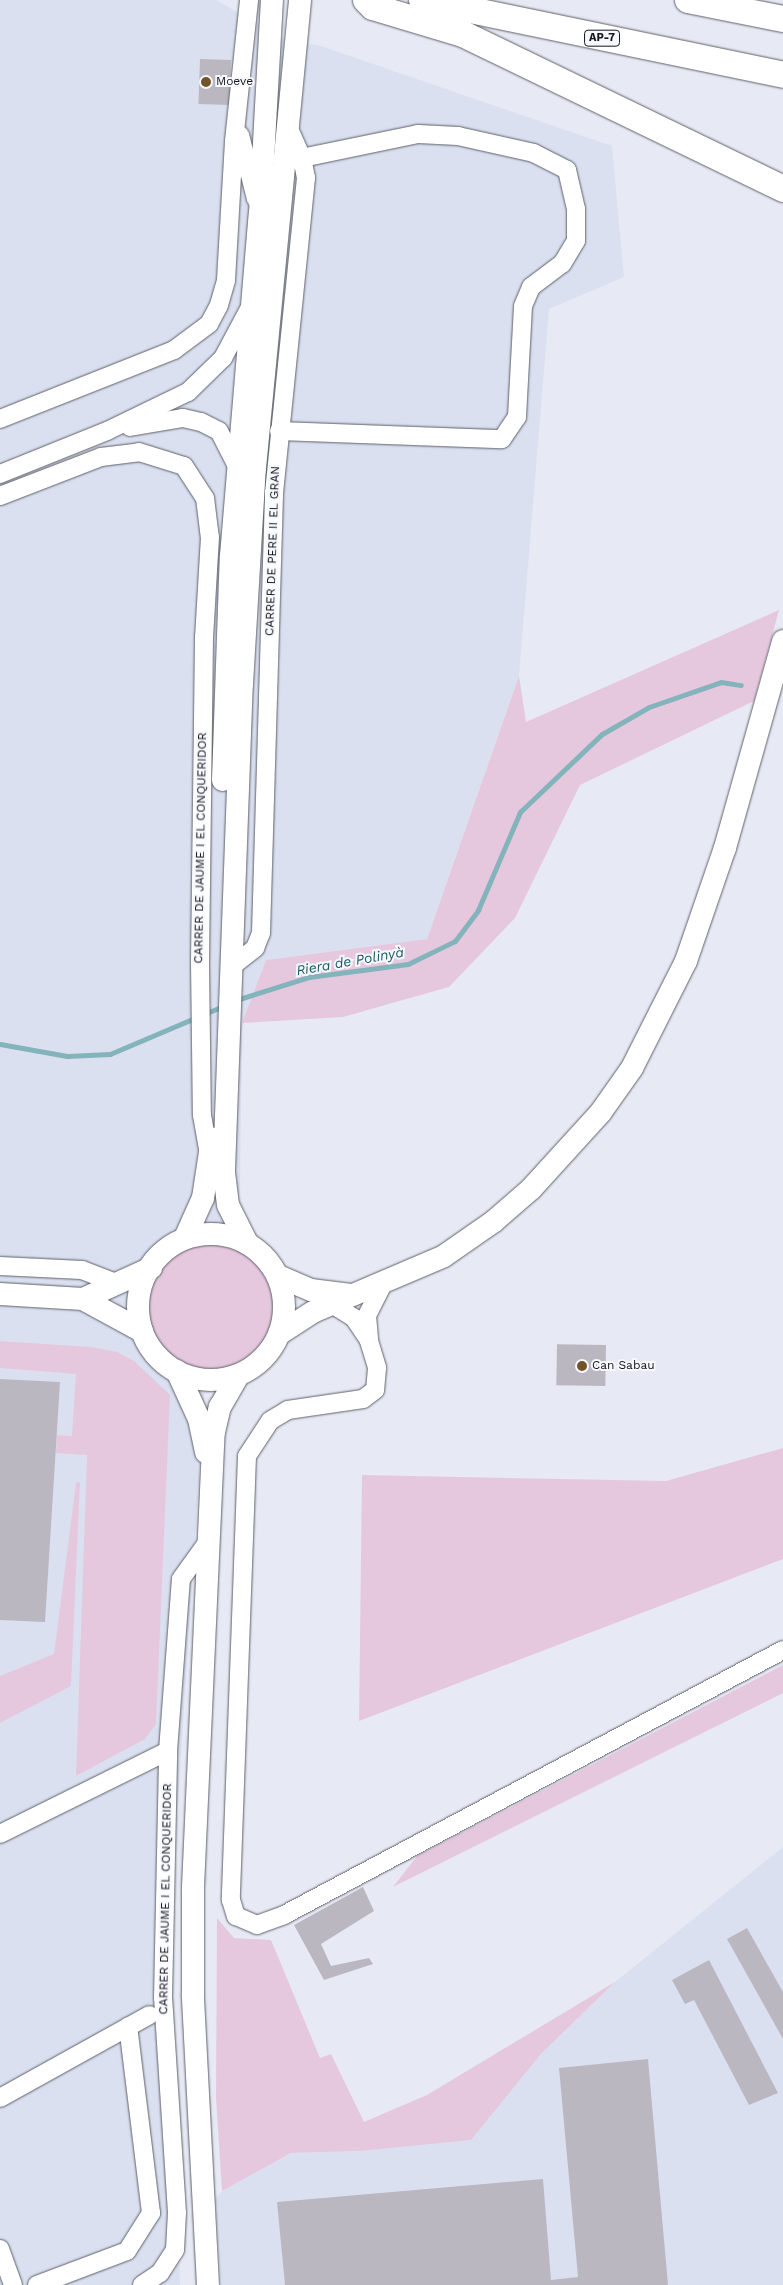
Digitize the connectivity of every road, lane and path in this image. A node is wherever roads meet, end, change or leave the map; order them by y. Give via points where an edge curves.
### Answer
1 (249, 0) edge
2 (272, 0) edge
3 (300, 0) edge
4 (366, 0) edge
5 (422, 0) edge
6 (688, 0) edge
7 (783, 19) edge
8 (783, 75) edge
9 (236, 120) junction
10 (288, 127) junction
11 (302, 158) junction
12 (783, 189) edge
13 (260, 214) junction
14 (254, 297) junction
15 (0, 419) edge
16 (279, 431) junction
17 (107, 432) junction
18 (238, 468) junction
19 (0, 474) edge
20 (0, 496) edge
21 (783, 642) edge
22 (227, 979) junction
23 (224, 1022) junction
24 (210, 1157) junction
25 (185, 1238) junction
26 (247, 1243) junction
27 (0, 1266) edge
28 (151, 1268) junction
29 (278, 1276) junction
30 (116, 1283) junction
31 (383, 1284) junction
32 (1, 1296) edge
33 (83, 1299) junction
34 (342, 1300) junction
35 (142, 1331) junction
36 (279, 1334) junction
37 (369, 1341) junction
38 (177, 1371) junction
39 (237, 1377) junction
40 (210, 1469) junction
41 (207, 1543) junction
42 (783, 1650) edge
43 (168, 1751) junction
44 (0, 1834) edge
45 (150, 2015) dead end
46 (128, 2026) junction
47 (0, 2098) edge
48 (0, 2249) edge
49 (13, 2285) edge
50 (38, 2285) edge
51 (142, 2285) edge
52 (208, 2285) edge

1 - 9 street
2 - 13 main road
3 - 10 main road
4 - 12 highway via 373,7 463,34
5 - 8 highway, AP-7
6 - 7 highway
9 - 13 street
9 - 15 street via 226,280 220,305 210,324 174,350
10 - 11 street, CARRER DE PERE II EL GRAN
10 - 22 main road via 250,536
11 - 16 street, CARRER DE PERE II EL GRAN via 306,178
11 - 16 street via 418,134 458,136 534,153 567,170 576,209 576,241 562,264 531,287 523,306 517,417 502,439
13 - 14 main road
14 - 17 street via 223,358 188,392
14 - 18 main road
16 - 22 street, CARRER DE PERE II EL GRAN via 274,493 261,933 255,948
17 - 18 street via 183,418 201,422 219,431
17 - 19 street
18 - 22 main road via 224,723
20 - 24 street, CARRER DE JAUME I EL CONQUERIDOR via 101,457 140,452 184,466 205,498 210,537 204,637 200,962 202,1115
21 - 31 main road via 706,909 660,1018 632,1068 568,1150 493,1222 444,1256
22 - 23 main road
23 - 24 main road
23 - 26 main road via 225,1190 228,1205
24 - 25 main road via 203,1198
25 - 26 main road via 217,1234
25 - 28 main road via 167,1249
26 - 29 main road via 264,1257
27 - 30 street via 82,1270
28 - 30 main road
28 - 35 main road via 140,1296
29 - 34 main road
29 - 36 main road via 283,1315
30 - 33 main road
31 - 34 main road
31 - 37 street via 367,1316
32 - 33 main road
33 - 35 main road
34 - 36 main road
34 - 37 street
35 - 38 main road via 153,1350
36 - 39 main road via 260,1361
37 - 42 street via 377,1368 375,1390 363,1399 288,1410 270,1421 247,1456 230,1900 236,1916 257,1925 284,1915
38 - 39 main road via 198,1378
38 - 40 main road via 199,1419
39 - 40 main road via 216,1419
40 - 41 main road
41 - 43 street, CARRER DE JAUME I EL CONQUERIDOR via 181,1579
41 - 52 main road via 192,1944
43 - 44 street
43 - 51 street, CARRER DE JAUME I EL CONQUERIDOR via 163,1998 177,2213 175,2250 169,2263
45 - 46 street
46 - 47 street
46 - 50 street via 151,2213 127,2250
48 - 49 street

